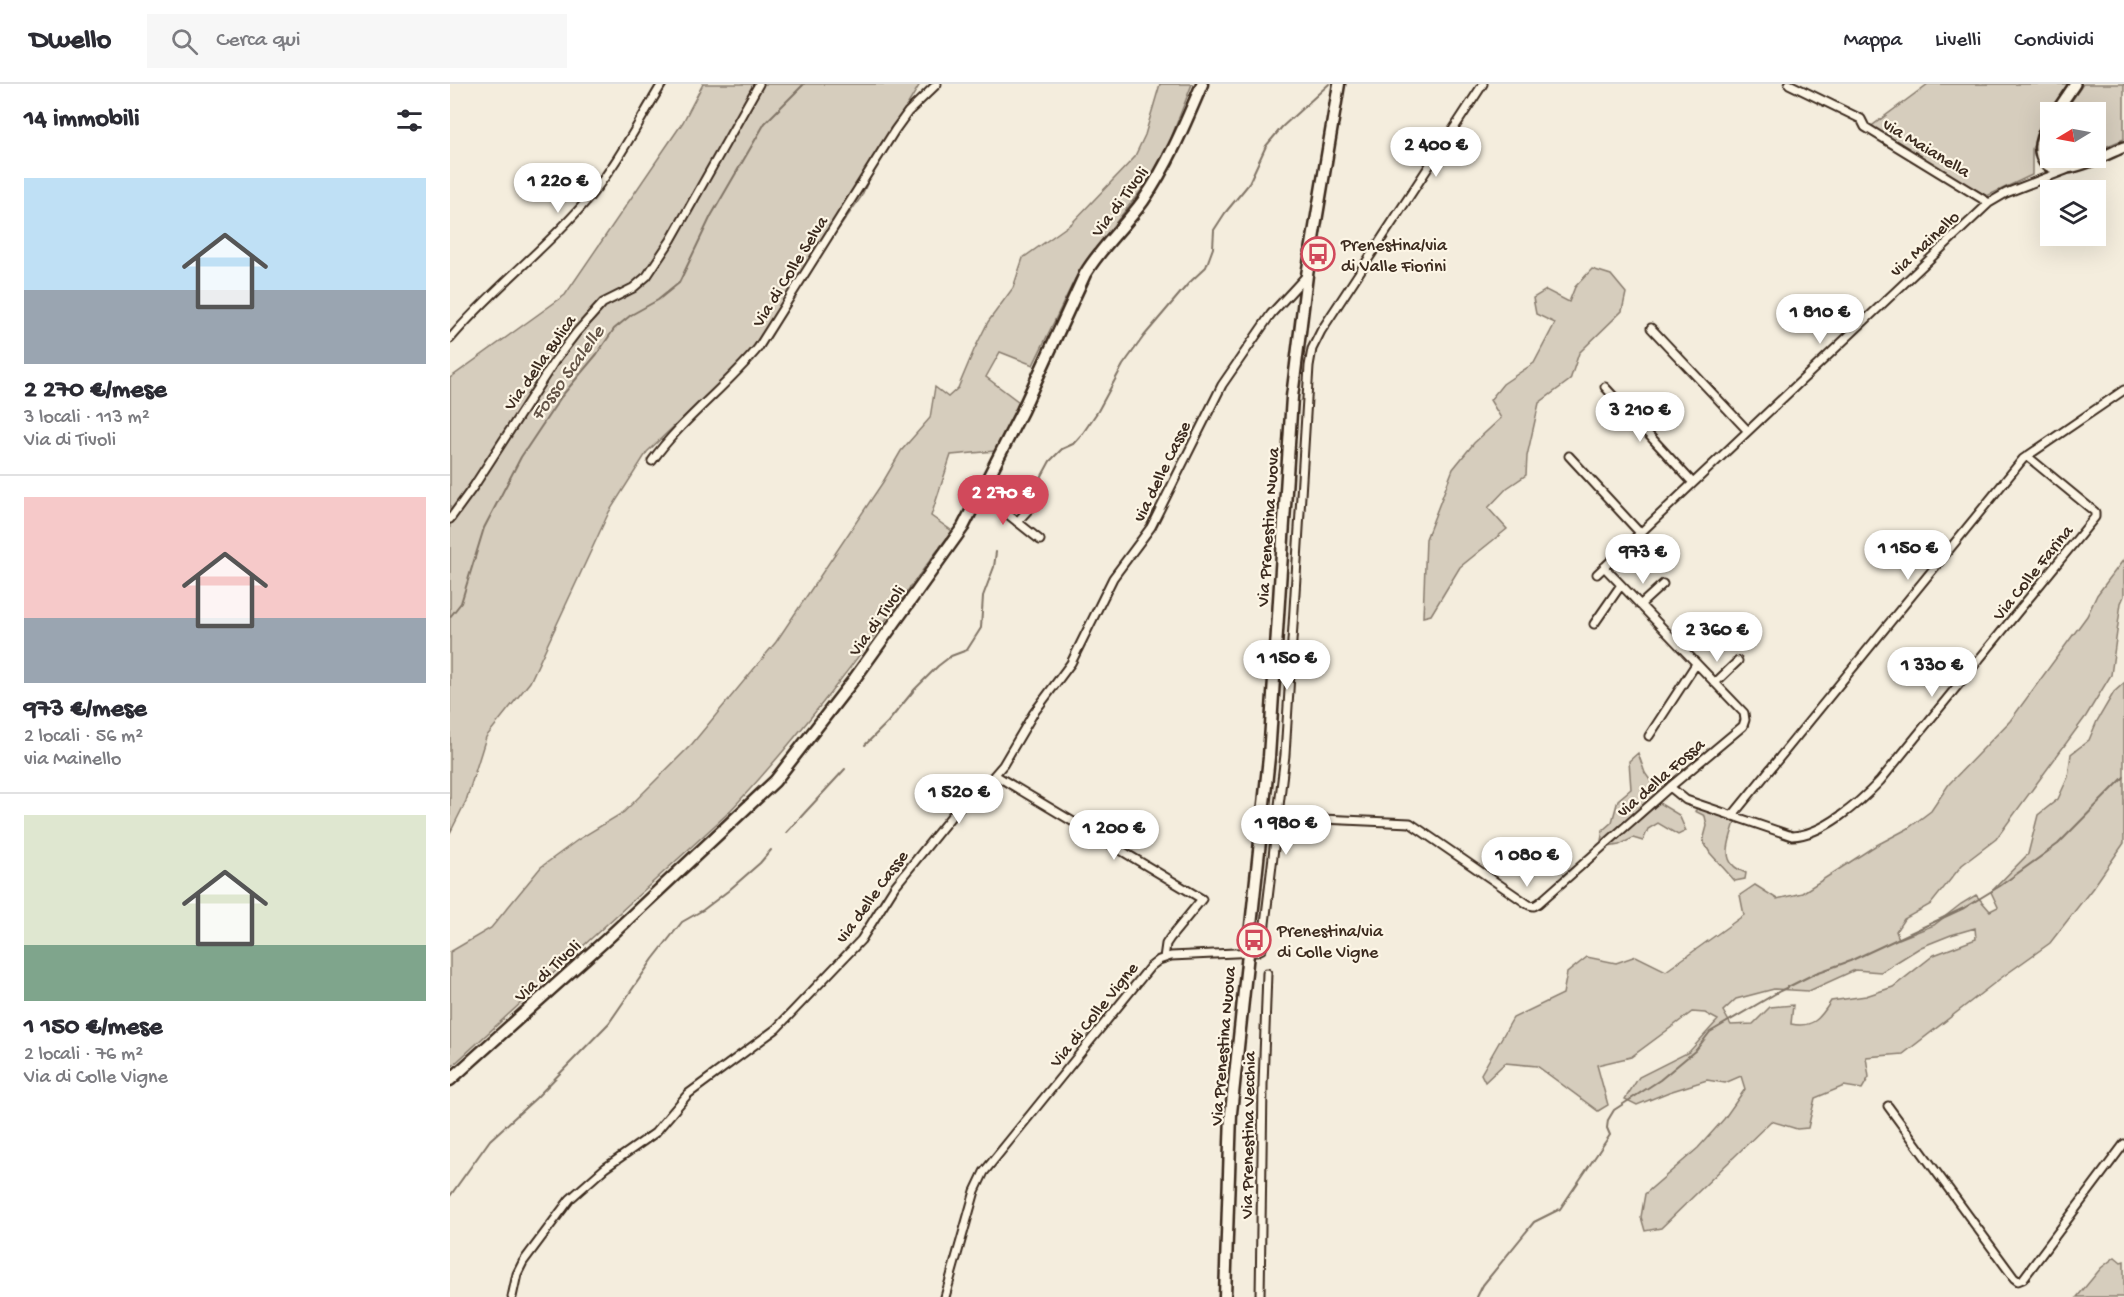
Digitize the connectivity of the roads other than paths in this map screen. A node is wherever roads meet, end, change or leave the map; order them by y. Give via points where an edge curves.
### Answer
1 (662, 84) edge
2 (759, 84) edge
3 (937, 84) edge
4 (1202, 84) edge
5 (1339, 84) edge
6 (1483, 84) edge
7 (1789, 84) edge
8 (2075, 84) edge
9 (2063, 102) edge
10 (2124, 147) edge
11 (2106, 154) edge
12 (2071, 168) edge
13 (1989, 203) junction
14 (1307, 275) junction
15 (1651, 328) dead end
16 (450, 339) edge
17 (1605, 387) dead end
18 (2124, 390) edge
19 (1748, 431) junction
20 (1569, 456) dead end
21 (2026, 456) junction
22 (652, 461) dead end
23 (1693, 483) junction
24 (981, 493) junction
25 (1042, 495) dead end
26 (450, 519) edge
27 (1017, 522) junction
28 (1640, 533) junction
29 (1040, 540) dead end
30 (1604, 567) junction
31 (1598, 574) dead end
32 (1663, 584) dead end
33 (1621, 585) junction
34 (1640, 605) junction
35 (1594, 624) dead end
36 (1737, 660) dead end
37 (1696, 664) junction
38 (1715, 683) junction
39 (1649, 736) dead end
40 (995, 775) junction
41 (1670, 787) junction
42 (1732, 816) junction
43 (1278, 817) junction
44 (1248, 952) junction
45 (1164, 958) junction
46 (1267, 973) dead end
47 (450, 1080) edge
48 (1888, 1106) dead end
49 (2124, 1144) edge
50 (512, 1297) edge
51 (945, 1297) edge
52 (1225, 1297) edge
53 (1260, 1297) edge

1 - 16 street via 624,149 587,201
2 - 26 street, Via della Bulica via 647,276 603,303 576,333
3 - 22 street, Via di Colle Selva via 895,130 758,348
4 - 24 main road, Via di Tivoli via 1153,186 1085,274
5 - 14 main road, Via Prenestina Nuova
6 - 43 street via 1314,343
7 - 13 street, via Maianella via 1861,119 1865,127
8 - 9 street
10 - 11 street
12 - 13 street, via Mainello
13 - 19 street, via Mainello
14 - 40 street, via delle Casse via 1263,325 1219,390 1151,527 1113,578 1071,663
14 - 44 main road, Via Prenestina Nuova via 1288,448 1269,757
15 - 19 street
17 - 23 street
18 - 21 street
19 - 23 street, via Mainello
20 - 28 street
21 - 42 street
21 - 42 street, Via Colle Farina via 2095,512 2095,519 1863,798 1821,828 1804,835 1785,835
23 - 28 street, via Mainello
24 - 27 street
24 - 47 main road, Via di Tivoli via 947,550 776,781
25 - 27 street
27 - 29 street
28 - 30 street, via Mainello
30 - 31 street, via Mainello
30 - 33 street
32 - 34 street
33 - 34 street
33 - 35 street
34 - 37 street
36 - 38 street
37 - 38 street
37 - 39 street
38 - 41 street, via della Fossa via 1744,713 1743,726
40 - 45 street via 1202,899 1166,944
40 - 50 street, via delle Casse via 954,813 895,886 861,940 776,1029 688,1094 655,1133 605,1168 570,1200 525,1258
41 - 42 street, Via Colle Farina via 1684,799
41 - 43 street, via della Fossa via 1534,906 1410,823
43 - 44 street via 1262,947 1258,952
44 - 45 street, Via di Colle Vigne
44 - 52 main road, Via Prenestina Nuova via 1231,1113
45 - 51 street, Via di Colle Vigne via 1150,967 984,1172
46 - 53 street, Via Prenestina Vecchia
48 - 49 street via 2018,1281

